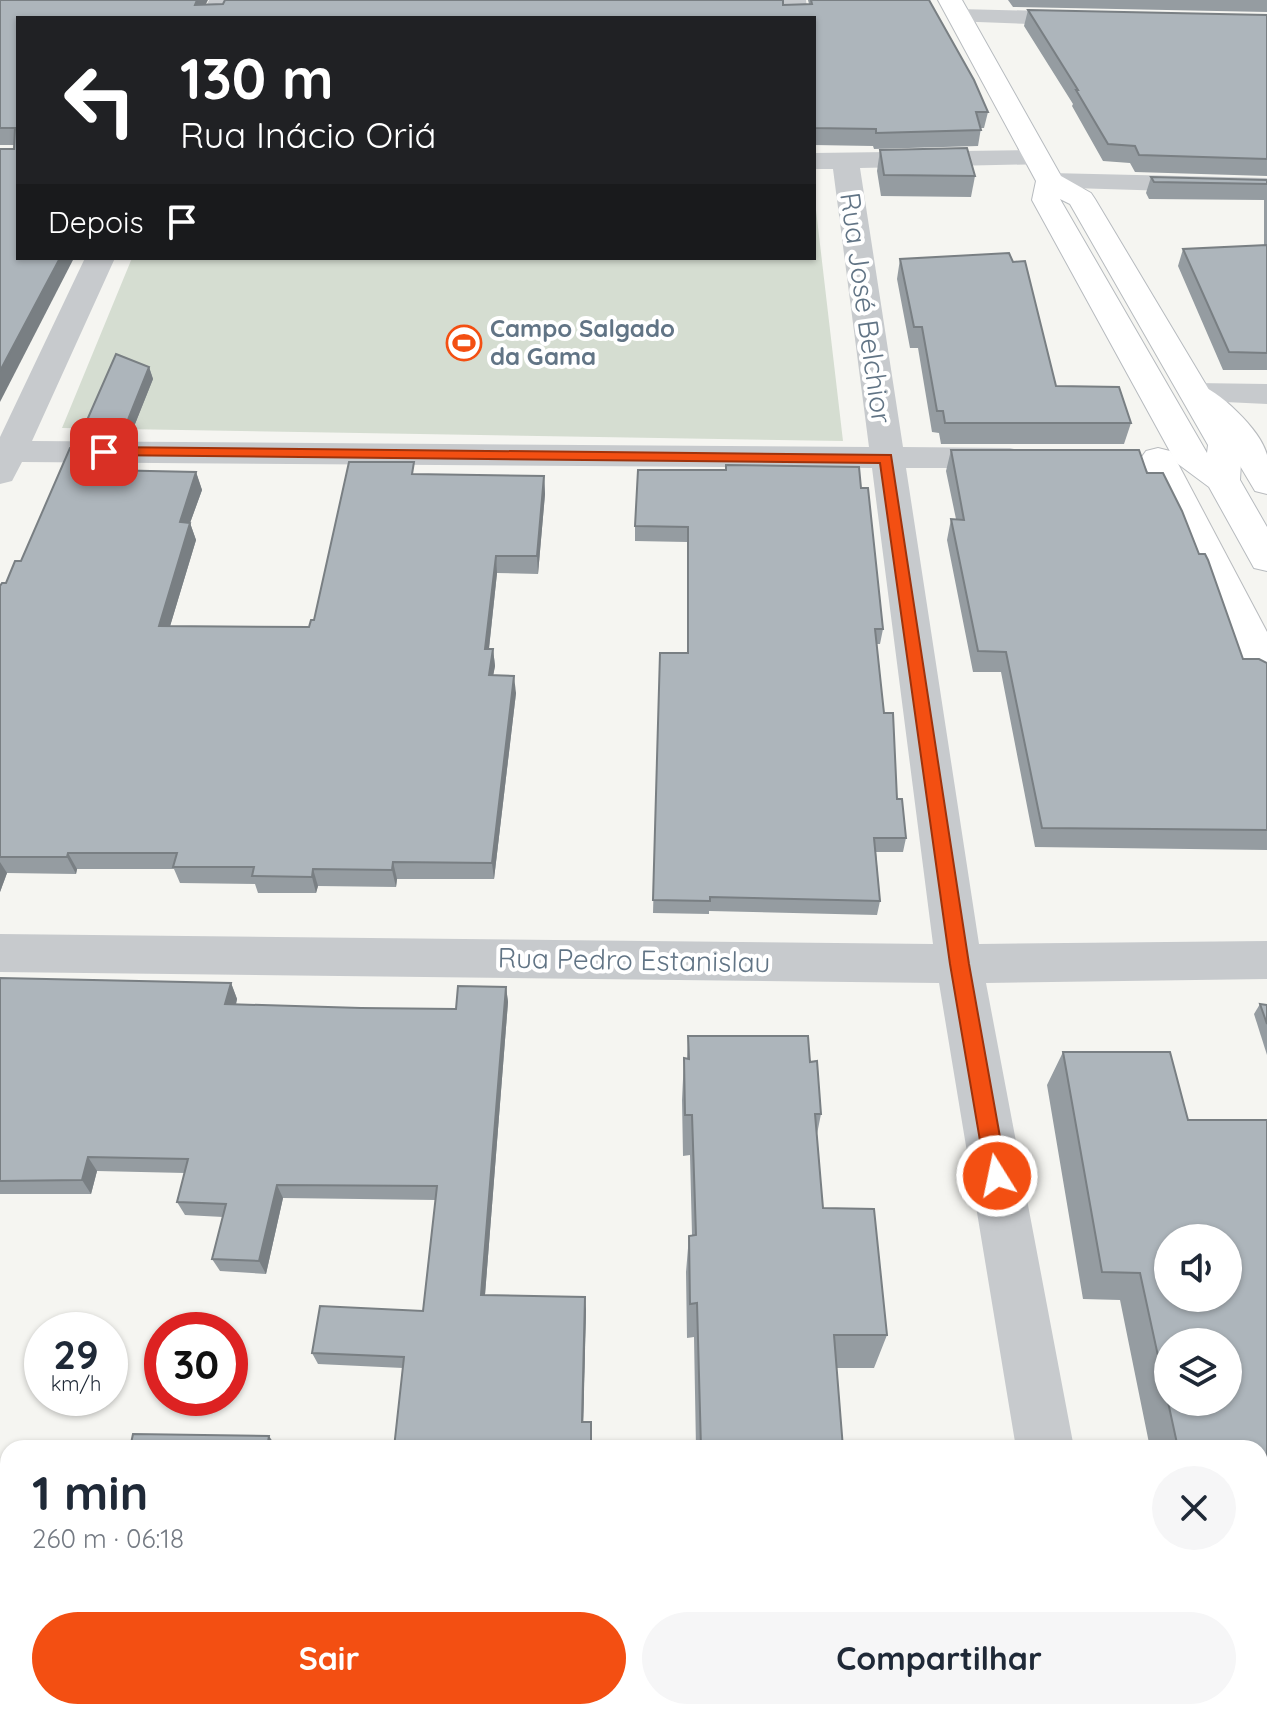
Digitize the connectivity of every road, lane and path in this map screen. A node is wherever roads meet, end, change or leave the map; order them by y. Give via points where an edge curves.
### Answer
1 (959, 17) edge
2 (1105, 27) edge
3 (823, 158) edge
4 (1043, 170) junction
5 (1267, 186) edge
6 (99, 260) edge
7 (1195, 393) junction
8 (1267, 394) edge
9 (3, 458) edge
10 (886, 458) junction
11 (1048, 458) edge
12 (1158, 458) junction
13 (1223, 480) junction
14 (1267, 483) edge
15 (1267, 559) edge
16 (1267, 669) edge
17 (0, 953) edge
18 (1267, 960) edge
19 (959, 964) junction
20 (1044, 1440) edge

1 - 2 street
1 - 4 main road
3 - 4 street
3 - 10 street, Rua José Belchior
4 - 5 street
4 - 7 main road via 1081,199
4 - 12 main road via 1046,200
6 - 9 street
7 - 8 street
7 - 13 main road via 1225,445
7 - 14 main road via 1235,428
9 - 10 street
10 - 11 street
10 - 19 street, Rua José Belchior
12 - 13 main road
12 - 16 main road
13 - 15 main road
17 - 19 street, Rua Pedro Estanislau
18 - 19 street, Rua Pedro Estanislau
19 - 20 street, Rua José Belchior

